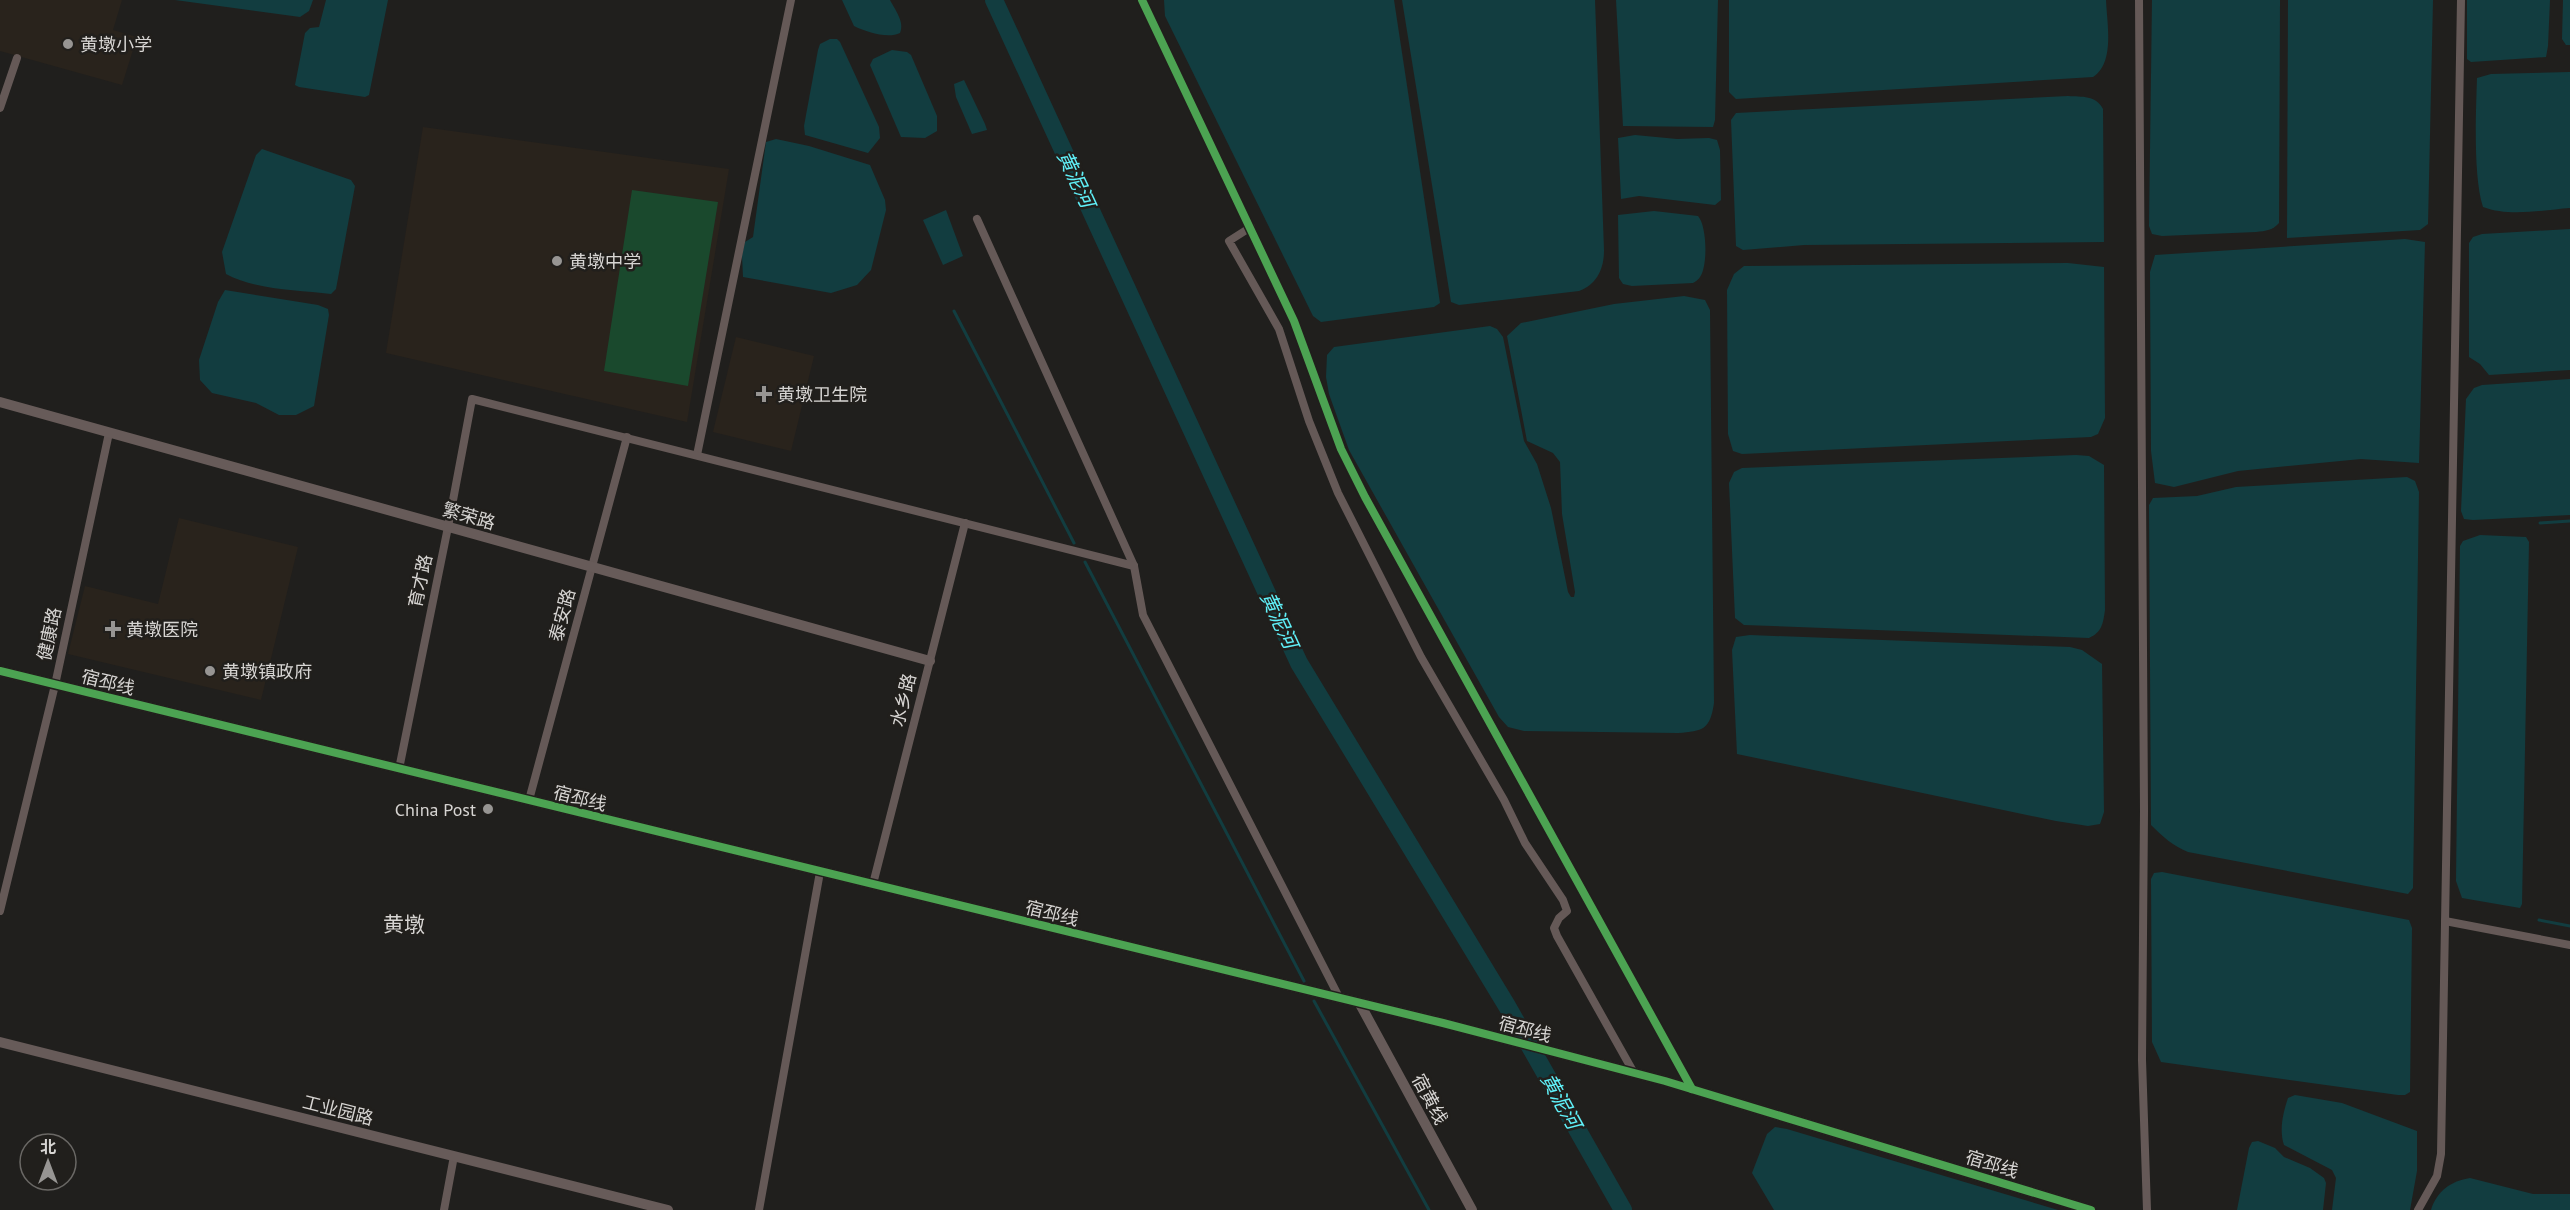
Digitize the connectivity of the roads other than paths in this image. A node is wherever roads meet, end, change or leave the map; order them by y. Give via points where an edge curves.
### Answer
1 (791, 0) edge
2 (1142, 0) edge
3 (2139, 0) edge
4 (2461, 0) edge
5 (17, 58) dead end
6 (0, 108) edge
7 (977, 219) dead end
8 (1251, 227) junction
9 (1294, 321) junction
10 (1279, 329) junction
11 (0, 402) edge
12 (109, 433) junction
13 (627, 437) junction
14 (697, 455) junction
15 (965, 524) junction
16 (448, 527) junction
17 (1134, 566) junction
18 (592, 567) junction
19 (930, 661) junction
20 (0, 671) edge
21 (55, 685) junction
22 (399, 769) junction
23 (529, 801) junction
24 (820, 872) junction
25 (873, 884) junction
26 (0, 911) edge
27 (2445, 921) junction
28 (2570, 945) edge
29 (1340, 999) junction
30 (1360, 1004) junction
31 (0, 1042) edge
32 (1634, 1073) junction
33 (1692, 1089) junction
34 (454, 1156) junction
35 (444, 1210) edge
36 (668, 1210) edge
37 (759, 1210) edge
38 (1472, 1210) edge
39 (2091, 1210) edge
40 (2147, 1210) edge
41 (2418, 1210) edge

1 - 14 street
2 - 8 street
3 - 40 street via 2142,1060
4 - 27 street
5 - 6 street
7 - 17 street
8 - 9 street
8 - 10 street via 1229,241
9 - 10 street
9 - 33 street via 1341,449 1365,497
10 - 32 street via 1338,493 1421,657 1526,843 1563,900 1567,911 1554,928 1557,936
11 - 12 street, 繁荣路
12 - 16 street, 繁荣路
12 - 21 street, 健康路
13 - 14 street
13 - 16 street, 育才路 via 472,399
13 - 18 street, 泰安路
14 - 15 street
15 - 17 street
15 - 19 street, 水乡路
16 - 18 street, 繁荣路
16 - 22 street, 育才路
17 - 29 street via 1143,615
18 - 19 street, 繁荣路
18 - 23 street, 泰安路
19 - 25 street, 水乡路
20 - 21 street, 宿邳线
21 - 22 street, 宿邳线
21 - 26 street, 健康路
22 - 23 street, 宿邳线
23 - 24 street, 宿邳线
24 - 25 street, 宿邳线
24 - 37 street
25 - 29 street, 宿邳线
27 - 28 street
27 - 41 street via 2441,1154 2437,1176
29 - 30 street, 宿邳线
30 - 32 street, 宿邳线
30 - 38 street, 宿黄线
31 - 34 street, 工业园路
32 - 33 street, 宿邳线
33 - 39 street, 宿邳线
34 - 35 street
34 - 36 street, 工业园路

